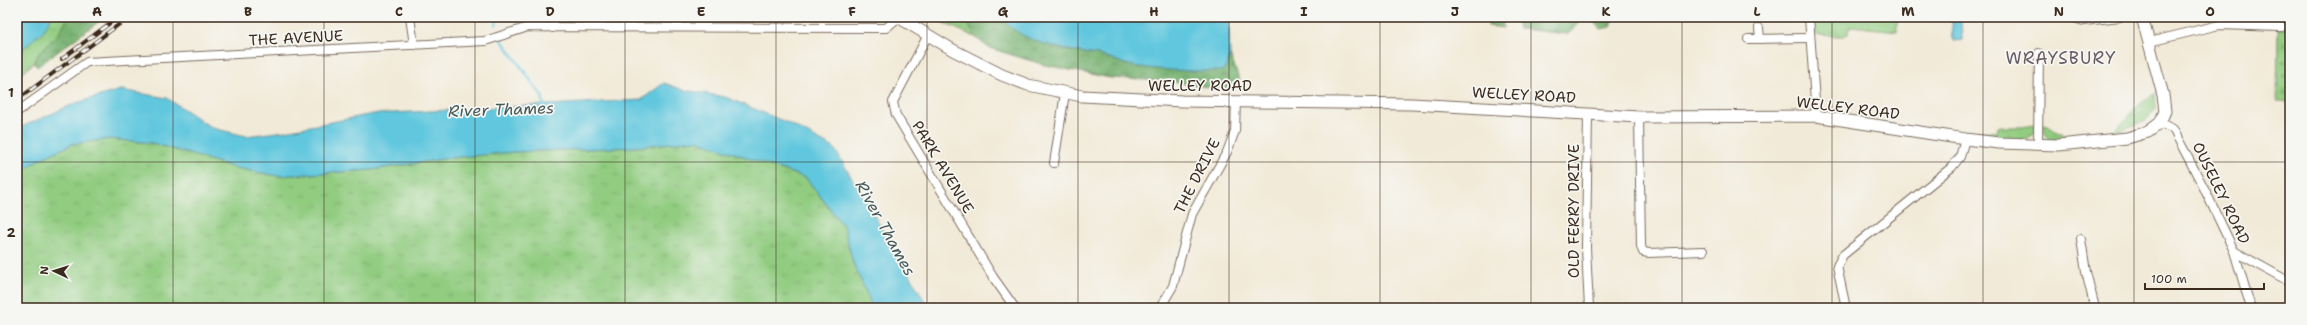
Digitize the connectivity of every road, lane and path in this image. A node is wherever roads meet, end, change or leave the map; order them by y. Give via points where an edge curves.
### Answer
1 (410, 17) edge
2 (554, 17) edge
3 (899, 17) edge
4 (1809, 17) edge
5 (2071, 17) edge
6 (2120, 17) edge
7 (2142, 17) edge
8 (2281, 27) dead end
9 (553, 28) junction
10 (1759, 28) dead end
11 (928, 35) junction
12 (1810, 38) junction
13 (1748, 39) dead end
14 (1760, 39) junction
15 (2149, 42) junction
16 (414, 45) junction
17 (2039, 53) dead end
18 (1065, 93) junction
19 (1236, 101) junction
20 (17, 112) edge
21 (1588, 114) junction
22 (1816, 116) junction
23 (1639, 117) junction
24 (2160, 122) junction
25 (1965, 139) junction
26 (2038, 144) junction
27 (1054, 162) dead end
28 (2081, 239) dead end
29 (1703, 251) dead end
30 (2234, 251) junction
31 (2290, 282) edge
32 (1015, 308) edge
33 (1160, 308) edge
34 (1589, 308) edge
35 (1846, 308) edge
36 (2095, 308) edge
37 (2251, 308) edge

1 - 16 street
2 - 9 street
3 - 9 street, THE AVENUE via 886,28
3 - 11 main road, WELLEY ROAD
4 - 12 street
5 - 6 street via 2084,21
7 - 15 main road
8 - 15 street via 2219,25
9 - 16 street, THE AVENUE via 528,27 486,41
10 - 14 street
11 - 18 main road, WELLEY ROAD via 1002,75 1028,85
11 - 32 street, PARK AVENUE via 893,102 896,115
12 - 14 street
12 - 22 street
13 - 14 street
15 - 24 main road via 2163,95 2164,111
16 - 20 street, THE AVENUE via 87,62
17 - 26 street
18 - 19 main road, WELLEY ROAD via 1126,100
18 - 27 street
19 - 21 main road, WELLEY ROAD via 1412,104
19 - 33 street, THE DRIVE via 1235,131 1227,152 1192,214 1173,286
21 - 23 main road, WELLEY ROAD
21 - 34 street, OLD FERRY DRIVE via 1586,248
22 - 23 main road, WELLEY ROAD
22 - 25 main road, WELLEY ROAD
23 - 29 street via 1643,252
24 - 26 main road, WELLEY ROAD via 2148,132 2127,138 2101,142
24 - 30 street, OUSELEY ROAD via 2173,129
25 - 26 main road, WELLEY ROAD
25 - 35 street via 1960,157 1952,167 1843,256 1837,266
28 - 36 street
30 - 31 street
30 - 37 street, OUSELEY ROAD

